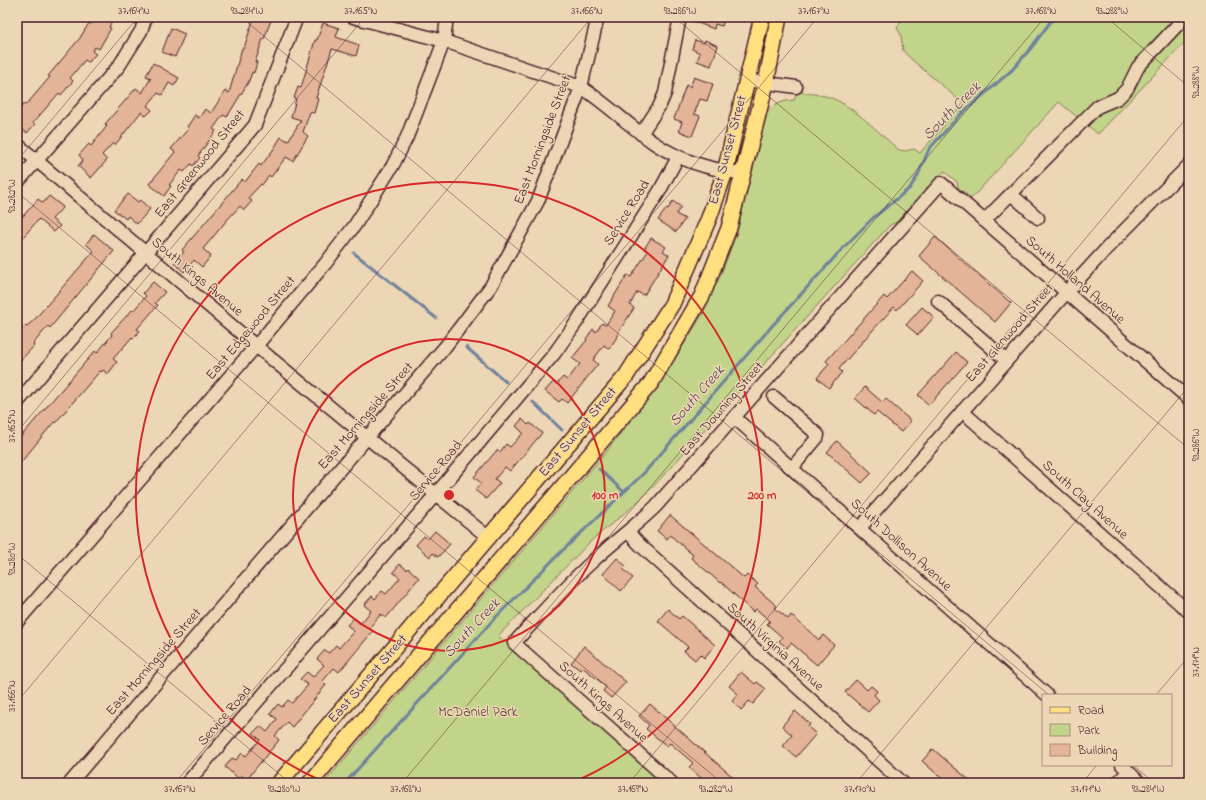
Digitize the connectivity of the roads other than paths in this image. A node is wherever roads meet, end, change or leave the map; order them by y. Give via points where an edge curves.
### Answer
1 (146, 17) edge
2 (297, 17) edge
3 (353, 17) edge
4 (447, 17) edge
5 (598, 17) edge
6 (680, 17) edge
7 (762, 17) edge
8 (779, 17) edge
9 (1185, 17) edge
10 (444, 41) junction
11 (746, 80) junction
12 (766, 83) junction
13 (581, 87) junction
14 (796, 87) dead end
15 (641, 134) junction
16 (17, 144) edge
17 (678, 157) junction
18 (36, 160) junction
19 (1189, 165) edge
20 (726, 172) junction
21 (742, 173) junction
22 (17, 183) edge
23 (941, 183) joint
24 (1011, 194) junction
25 (1038, 218) dead end
26 (984, 221) junction
27 (146, 253) junction
28 (1066, 293) junction
29 (938, 301) dead end
30 (256, 346) junction
31 (1006, 360) junction
32 (774, 397) dead end
33 (1189, 399) edge
34 (17, 403) edge
35 (962, 411) junction
36 (735, 418) junction
37 (367, 437) junction
38 (792, 468) junction
39 (436, 494) junction
40 (860, 528) junction
41 (628, 532) junction
42 (489, 538) junction
43 (1189, 612) edge
44 (17, 622) edge
45 (514, 643) joint
46 (1046, 694) edge
47 (1125, 768) edge
48 (70, 783) edge
49 (187, 783) edge
50 (279, 783) edge
51 (310, 783) edge
52 (672, 783) edge
53 (903, 783) edge
54 (1118, 783) edge
55 (1140, 783) edge

1 - 18 street via 141,31 118,66
2 - 27 street, East Greenwood Street via 255,125
3 - 10 street
4 - 10 street, East Edgewood Street
5 - 13 street, East Morningside Street
6 - 15 street via 665,93
7 - 11 main road, East Sunset Street
8 - 12 main road, East Sunset Street
9 - 24 street via 1138,67 1127,89 1118,98 1097,107
10 - 13 street
10 - 30 street, East Edgewood Street via 407,137 380,187 325,264
11 - 12 street
11 - 20 main road, East Sunset Street
12 - 14 street
12 - 21 main road, East Sunset Street
13 - 15 street
13 - 37 street, East Morningside Street via 538,201 491,286 445,347
15 - 17 street
16 - 18 street, South Kings Avenue
17 - 20 street
17 - 39 street, Service Road via 659,192 567,338
18 - 22 street
18 - 27 street, South Kings Avenue
19 - 28 street, East Glenwood Street
20 - 21 street
20 - 42 main road, East Sunset Street via 672,304 626,376
21 - 51 main road, East Sunset Street via 729,228 702,296 651,383
23 - 26 street, South Holland Avenue
23 - 36 street, East Downing Street
24 - 25 street
24 - 26 street
26 - 28 street, South Holland Avenue
27 - 30 street, South Kings Avenue
27 - 34 street, East Greenwood Street
28 - 31 street, East Glenwood Street
28 - 33 street, South Holland Avenue
29 - 31 street
30 - 37 street, South Kings Avenue
30 - 44 street, East Edgewood Street
31 - 35 street, East Glenwood Street
32 - 38 street via 818,435
35 - 40 street, East Glenwood Street
35 - 43 street, South Clay Avenue
36 - 38 street, South Dollison Avenue
36 - 41 street, East Downing Street via 656,506
37 - 39 street, South Kings Avenue
37 - 48 street, East Morningside Street
38 - 40 street, South Dollison Avenue
39 - 42 street, South Kings Avenue
39 - 49 street, Service Road
40 - 46 street, South Dollison Avenue
41 - 45 street, East Downing Street via 594,559
41 - 53 street, South Virginia Avenue
42 - 50 main road, East Sunset Street
45 - 52 street, South Kings Avenue
47 - 54 street
47 - 55 street

